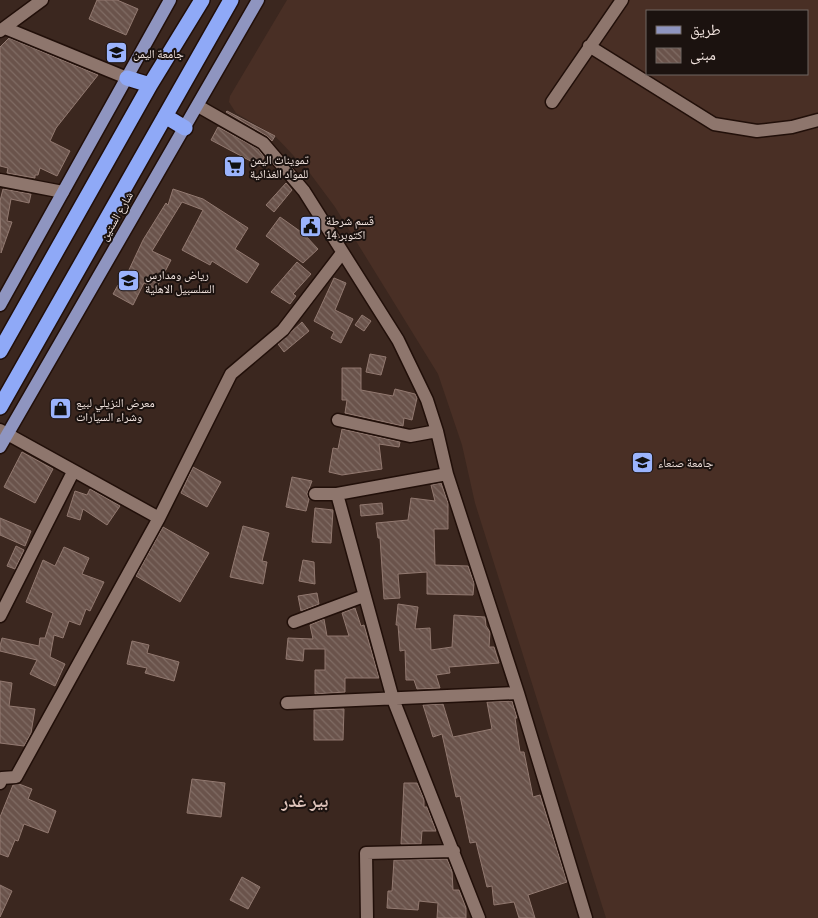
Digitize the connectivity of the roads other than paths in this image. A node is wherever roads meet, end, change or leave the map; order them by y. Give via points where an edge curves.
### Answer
1 (42, 0) edge
2 (170, 0) edge
3 (202, 0) edge
4 (232, 0) edge
5 (258, 0) edge
6 (622, 0) edge
7 (2, 30) edge
8 (589, 46) junction
9 (126, 78) junction
10 (150, 85) junction
11 (552, 102) dead end
12 (198, 106) junction
13 (165, 116) junction
14 (818, 120) edge
15 (185, 128) junction
16 (0, 180) edge
17 (63, 192) junction
18 (342, 252) junction
19 (0, 305) edge
20 (0, 351) edge
21 (0, 407) edge
22 (338, 420) dead end
23 (438, 431) junction
24 (4, 432) edge
25 (0, 447) edge
26 (73, 472) junction
27 (447, 474) junction
28 (315, 494) dead end
29 (336, 494) junction
30 (159, 518) junction
31 (364, 596) junction
32 (0, 616) edge
33 (294, 622) dead end
34 (518, 693) junction
35 (393, 699) junction
36 (287, 703) dead end
37 (1, 779) edge
38 (454, 851) junction
39 (367, 918) edge
40 (479, 918) edge
41 (586, 918) edge

1 - 7 street
2 - 9 main road
3 - 10 highway
4 - 13 highway, شارع الستين
5 - 12 main road, شارع الستين
6 - 8 street
7 - 9 street
8 - 11 street
8 - 14 street via 714,124 757,131
9 - 10 highway
9 - 17 main road
10 - 20 highway
12 - 15 main road, شارع الستين
12 - 18 street via 263,143 304,191
13 - 15 highway
13 - 21 highway, شارع الستين
15 - 24 main road, شارع الستين
16 - 17 street
17 - 19 main road
18 - 23 street via 398,340
18 - 30 street via 284,330 231,374
22 - 23 street via 410,436
23 - 27 street
24 - 25 main road, شارع الستين
24 - 26 street
26 - 30 street
26 - 32 street
27 - 29 street
27 - 34 street
28 - 29 street
29 - 31 street
30 - 37 street via 16,777
31 - 33 street
31 - 35 street
34 - 35 street
34 - 41 street
35 - 36 street
35 - 38 street
38 - 39 street via 366,853
38 - 40 street

